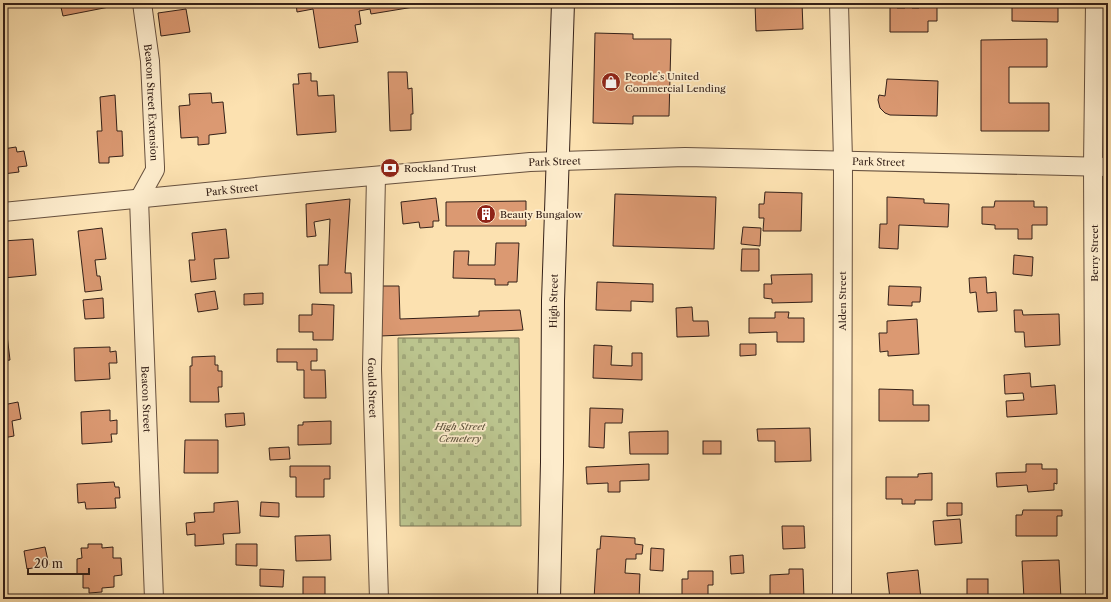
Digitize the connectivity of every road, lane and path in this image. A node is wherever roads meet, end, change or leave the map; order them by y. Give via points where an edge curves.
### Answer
1 (142, 3) edge
2 (563, 3) edge
3 (839, 3) edge
4 (1095, 3) edge
5 (558, 161) junction
6 (843, 161) junction
7 (1101, 166) edge
8 (376, 176) junction
9 (140, 199) junction
10 (3, 212) edge
11 (154, 599) edge
12 (379, 599) edge
13 (549, 599) edge
14 (842, 599) edge
15 (1095, 599) edge

1 - 9 street, Beacon Street Extension via 150,61 155,167
2 - 5 main road, High Street
3 - 6 street, Alden Street
4 - 7 street, Berry Street
5 - 6 street, Park Street via 685,158
5 - 8 street, Park Street
5 - 13 main road, High Street via 553,301
6 - 7 street, Park Street
6 - 14 street, Alden Street
7 - 15 street, Berry Street
8 - 9 street, Park Street
8 - 12 street, Gould Street via 372,369
9 - 10 street, Park Street
9 - 11 street, Beacon Street

